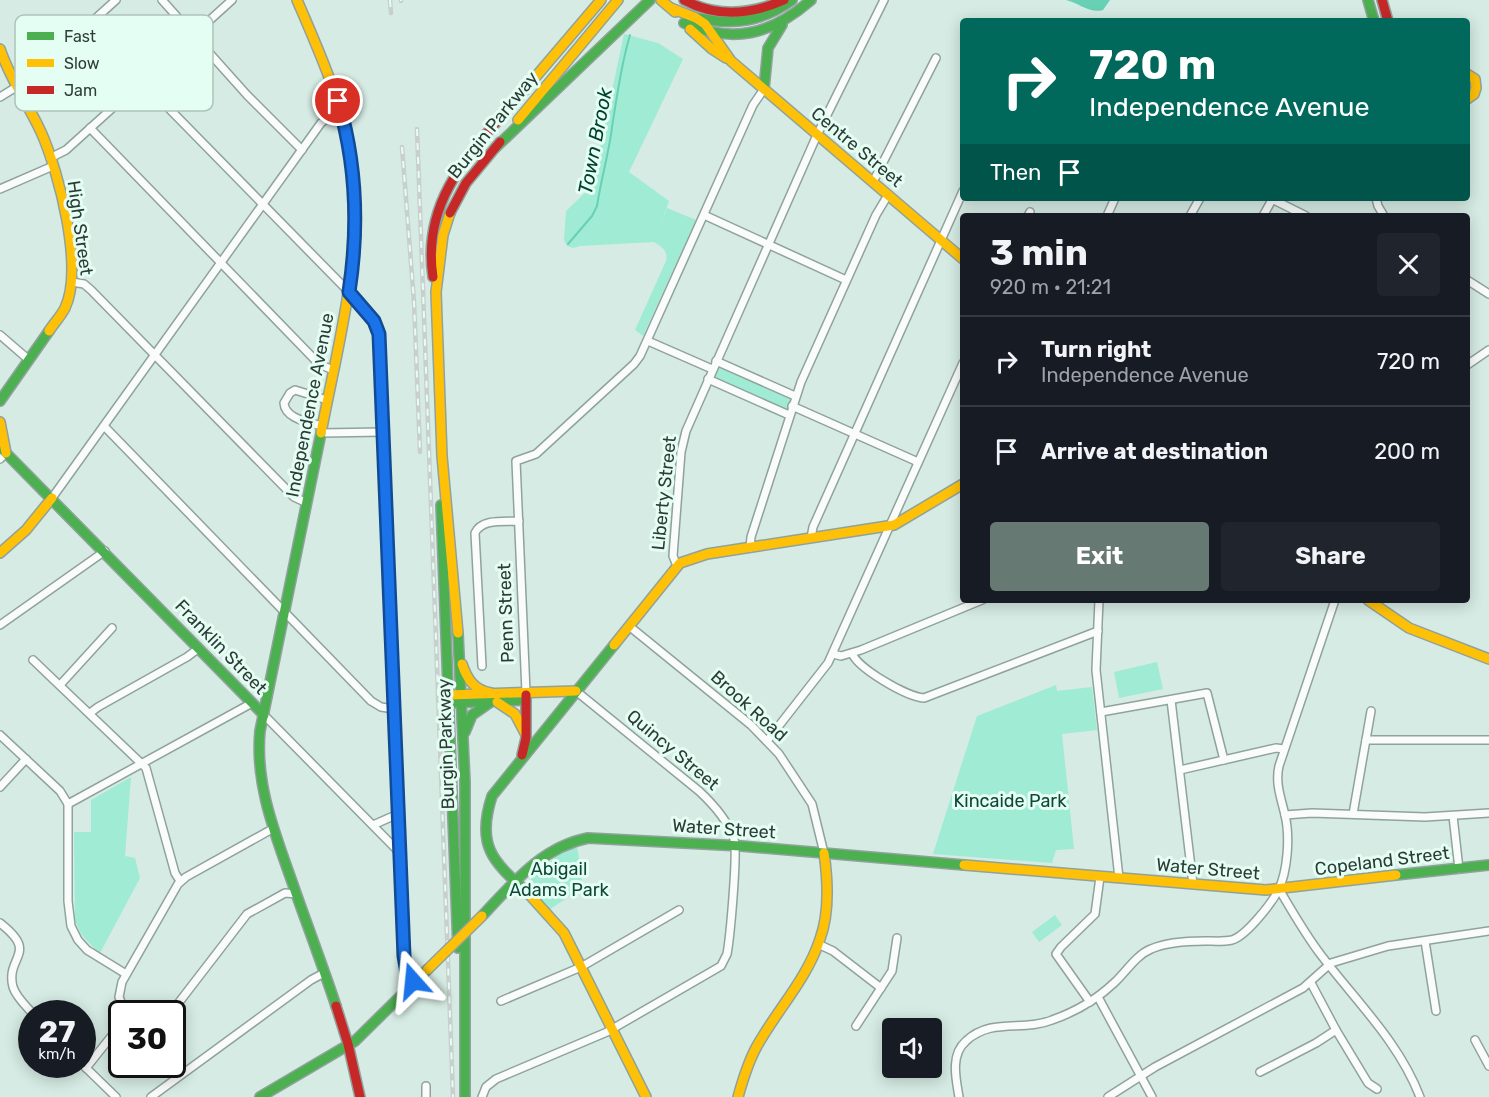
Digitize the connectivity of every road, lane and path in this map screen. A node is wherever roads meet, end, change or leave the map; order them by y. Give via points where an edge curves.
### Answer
1 (116, 0) edge
2 (162, 0) edge
3 (232, 0) edge
4 (297, 0) edge
5 (600, 0) edge
6 (618, 0) edge
7 (650, 0) edge
8 (662, 0) edge
9 (684, 0) edge
10 (784, 0) edge
11 (792, 0) edge
12 (810, 0) edge
13 (884, 0) edge
14 (1368, 0) edge
15 (1382, 0) edge
16 (99, 15) edge
17 (176, 15) edge
18 (213, 18) edge
19 (1373, 18) edge
20 (1387, 18) edge
21 (687, 19) junction
22 (786, 21) junction
23 (718, 23) junction
24 (709, 31) junction
25 (707, 45) junction
26 (0, 49) edge
27 (213, 57) edge
28 (936, 58) dead end
29 (731, 61) junction
30 (1470, 76) edge
31 (15, 83) edge
32 (15, 88) edge
33 (764, 90) junction
34 (0, 97) edge
35 (1470, 97) edge
36 (340, 108) junction
37 (30, 111) edge
38 (109, 111) edge
39 (171, 111) edge
40 (90, 128) junction
41 (817, 135) junction
42 (495, 148) junction
43 (302, 150) junction
44 (52, 162) junction
45 (873, 182) junction
46 (0, 189) edge
47 (888, 195) junction
48 (960, 198) edge
49 (1278, 201) edge
50 (263, 205) junction
51 (1300, 213) edge
52 (704, 215) junction
53 (941, 240) junction
54 (769, 244) junction
55 (960, 256) edge
56 (221, 263) junction
57 (846, 280) junction
58 (72, 282) junction
59 (1470, 282) edge
60 (349, 292) junction
61 (436, 292) junction
62 (1489, 294) edge
63 (0, 335) edge
64 (648, 341) junction
65 (1489, 351) edge
66 (155, 355) junction
67 (29, 360) junction
68 (716, 361) junction
69 (1470, 363) edge
70 (712, 369) junction
71 (333, 370) junction
72 (960, 371) edge
73 (708, 379) junction
74 (795, 396) junction
75 (2, 398) edge
76 (327, 400) junction
77 (792, 406) junction
78 (0, 409) edge
79 (789, 415) junction
80 (0, 422) edge
81 (104, 426) junction
82 (321, 430) junction
83 (383, 432) junction
84 (855, 434) junction
85 (2, 453) edge
86 (442, 456) junction
87 (918, 462) junction
88 (960, 486) edge
89 (52, 498) junction
90 (307, 503) junction
91 (519, 521) junction
92 (889, 526) junction
93 (811, 538) junction
94 (750, 548) junction
95 (105, 551) junction
96 (0, 553) edge
97 (677, 566) junction
98 (975, 603) edge
99 (1099, 603) edge
100 (1334, 603) edge
101 (1372, 603) edge
102 (286, 612) junction
103 (0, 625) edge
104 (629, 626) junction
105 (112, 628) dead end
106 (1098, 631) junction
107 (199, 648) junction
108 (852, 653) junction
109 (459, 654) junction
110 (833, 654) junction
111 (1489, 659) edge
112 (33, 660) dead end
113 (482, 666) dead end
114 (60, 685) junction
115 (576, 691) junction
116 (526, 696) junction
117 (492, 697) junction
118 (448, 699) junction
119 (461, 699) junction
120 (1171, 700) junction
121 (252, 703) junction
122 (394, 709) junction
123 (1371, 711) dead end
124 (1101, 712) junction
125 (90, 713) junction
126 (264, 714) junction
127 (0, 735) edge
128 (526, 738) junction
129 (1366, 740) junction
130 (1489, 740) edge
131 (767, 741) junction
132 (1284, 749) junction
133 (463, 751) junction
134 (26, 759) junction
135 (1224, 760) junction
136 (518, 763) junction
137 (142, 764) junction
138 (1180, 770) junction
139 (0, 787) edge
140 (68, 804) junction
141 (1489, 813) edge
142 (398, 814) junction
143 (1353, 814) junction
144 (1285, 815) junction
145 (1453, 816) junction
146 (373, 825) junction
147 (274, 828) junction
148 (735, 846) junction
149 (400, 853) junction
150 (824, 854) junction
151 (1489, 865) edge
152 (1459, 869) junction
153 (1100, 877) junction
154 (1119, 878) junction
155 (180, 881) junction
156 (516, 882) junction
157 (1192, 884) junction
158 (1279, 890) junction
159 (297, 894) junction
160 (679, 910) dead end
161 (0, 923) edge
162 (1489, 931) edge
163 (897, 938) dead end
164 (1425, 941) junction
165 (818, 944) junction
166 (1328, 964) junction
167 (581, 968) junction
168 (324, 973) junction
169 (126, 974) junction
170 (415, 983) junction
171 (1311, 983) junction
172 (881, 988) junction
173 (1098, 997) junction
174 (21, 1000) edge
175 (120, 1000) edge
176 (181, 1000) edge
177 (501, 1001) dead end
178 (1090, 1002) junction
179 (1436, 1011) dead end
180 (856, 1026) dead end
181 (612, 1029) junction
182 (1336, 1030) junction
183 (464, 1032) junction
184 (108, 1039) edge
185 (1475, 1040) dead end
186 (349, 1045) junction
187 (96, 1052) edge
188 (1489, 1066) edge
189 (1260, 1072) dead end
190 (1140, 1076) junction
191 (96, 1078) edge
192 (426, 1086) dead end
193 (1377, 1089) dead end
194 (116, 1097) edge
195 (152, 1097) edge
196 (260, 1097) edge
197 (360, 1097) edge
198 (426, 1097) edge
199 (465, 1097) edge
200 (482, 1097) edge
201 (646, 1097) edge
202 (738, 1097) edge
203 (959, 1097) edge
204 (1108, 1097) edge
205 (1152, 1097) edge
206 (1420, 1097) edge

1 - 16 street
2 - 17 street
3 - 18 street
4 - 36 main road, Independence Avenue
5 - 61 main road, Burgin Parkway via 448,186 437,211 431,245
6 - 42 main road, Burgin Parkway
7 - 42 main road
8 - 21 main road, Centre Street
9 - 10 main road via 702,9 732,14 755,11
11 - 23 main road via 758,20
12 - 22 main road
13 - 41 street, Liberty Street
14 - 19 main road
15 - 20 main road
21 - 23 main road
21 - 24 main road, Centre Street
21 - 25 main road, Centre Street
22 - 24 main road via 744,35
22 - 33 main road via 768,48
23 - 24 main road
24 - 25 main road
24 - 29 main road, Centre Street
25 - 29 main road, Centre Street
26 - 31 main road, High Street
27 - 43 street
28 - 45 street
29 - 33 main road, Centre Street
30 - 35 main road via 1477,88
32 - 34 street
33 - 41 main road, Centre Street
33 - 52 street via 753,105
36 - 43 street via 321,123
36 - 60 main road, Independence Avenue via 356,202
37 - 44 main road, High Street
38 - 40 street
39 - 50 street
40 - 44 street
40 - 56 street
41 - 45 main road, Centre Street
41 - 54 street, Liberty Street
42 - 61 main road, Burgin Parkway via 452,206 443,235
43 - 50 street
44 - 46 street
44 - 58 main road, High Street
45 - 47 main road, Centre Street
47 - 53 main road, Centre Street
47 - 57 street
48 - 53 street
49 - 51 street
50 - 56 street
50 - 60 street
52 - 54 street
52 - 64 street
53 - 55 main road, Centre Street
53 - 84 street
54 - 57 street
54 - 68 street, Liberty Street
56 - 66 street
56 - 71 street via 319,364
57 - 74 street
58 - 66 street via 89,288
58 - 67 main road, High Street via 65,308
59 - 62 street
60 - 71 main road, Independence Avenue
60 - 83 street via 378,330
61 - 86 main road, Burgin Parkway
63 - 67 street
64 - 70 street
64 - 91 street, Penn Street via 634,364 539,452 516,460
65 - 69 street
66 - 81 street
66 - 90 street via 294,497
67 - 75 main road, High Street
68 - 70 street, Liberty Street
68 - 74 street
70 - 73 street, Liberty Street
71 - 76 main road, Independence Avenue
72 - 87 street
73 - 79 street
73 - 97 street, Liberty Street via 682,446 673,556
74 - 77 street
75 - 78 main road, High Street
76 - 82 main road, Independence Avenue
76 - 82 street via 295,390 284,403 288,414
77 - 79 street
77 - 84 street
79 - 94 street
80 - 85 main road
81 - 89 street
81 - 102 street
82 - 83 street
82 - 90 main road, Independence Avenue
83 - 122 street
84 - 87 street
84 - 93 street
85 - 89 main road, Franklin Street
86 - 109 main road, Burgin Parkway
86 - 118 main road, Burgin Parkway
87 - 92 street
88 - 92 main road
89 - 95 main road, Franklin Street
89 - 96 main road via 26,530
90 - 102 main road, Independence Avenue
91 - 113 street via 483,524 475,532
91 - 116 street, Penn Street
92 - 93 main road
92 - 110 street
93 - 94 main road
94 - 97 main road via 702,555
95 - 103 street
95 - 107 main road, Franklin Street
97 - 104 main road, Liberty Street
98 - 108 street
99 - 106 street
100 - 132 street
101 - 111 main road via 1408,628
102 - 122 street via 371,701
102 - 126 main road, Independence Avenue
104 - 115 main road, Liberty Street
104 - 131 street, Brook Road
105 - 114 street
106 - 108 street via 927,698 906,694 859,663
106 - 124 street via 1096,670
107 - 121 main road, Franklin Street
107 - 125 street
108 - 110 street
109 - 117 main road via 472,684
109 - 119 main road, Burgin Parkway
110 - 131 street
112 - 114 street
114 - 125 street
115 - 116 main road
115 - 136 main road, Liberty Street
115 - 148 street, Quincy Street via 704,796 728,826
116 - 117 main road
116 - 128 main road, Penn Street
117 - 119 main road
117 - 128 main road via 515,714
117 - 133 main road via 470,717
118 - 119 main road
118 - 183 main road, Burgin Parkway via 456,929
119 - 133 main road, Burgin Parkway
120 - 124 street
120 - 135 street via 1207,693
120 - 138 street
121 - 126 main road, Franklin Street
121 - 137 street
122 - 142 street
123 - 129 street
124 - 154 street
125 - 137 street
126 - 146 street
126 - 147 main road, Franklin Street via 258,751
127 - 134 street
128 - 136 main road, Penn Street
129 - 130 street
129 - 143 street
131 - 150 street, Brook Road via 811,801
132 - 135 street
132 - 144 street via 1277,780
133 - 183 main road, Burgin Parkway
134 - 139 street
134 - 140 street
135 - 138 street
136 - 156 main road, Liberty Street via 492,796 485,822 488,847 501,869
137 - 140 street
137 - 155 street
138 - 157 street
140 - 169 street via 70,926 87,950
141 - 145 street
142 - 146 street
142 - 149 street
143 - 144 street
143 - 145 street
144 - 158 street via 1287,853
145 - 152 street
146 - 149 street
147 - 155 street
147 - 159 main road, Franklin Street
148 - 150 main road, Water Street
148 - 156 main road, Water Street via 577,839 554,849
148 - 181 street, Quincy Street via 724,963
149 - 170 street via 404,964
150 - 153 main road, Water Street
150 - 165 main road, Brook Road via 826,908
151 - 152 main road, Copeland Street
152 - 158 main road, Copeland Street
153 - 154 main road, Water Street
153 - 178 street via 1095,914 1056,954
154 - 157 main road, Water Street
155 - 169 street
156 - 167 main road, Liberty Street via 562,930
156 - 170 main road, Water Street, bridge
157 - 158 main road, Water Street
158 - 166 street
158 - 173 street via 1235,939 1150,949
159 - 168 main road, Franklin Street
159 - 176 street via 285,893 247,914
160 - 167 street
161 - 174 street via 18,940 20,950 13,985
162 - 164 street
163 - 172 street via 893,968
164 - 166 street via 1383,947
164 - 179 street
165 - 172 street
165 - 202 main road, Brook Road via 747,1065
166 - 171 street
166 - 206 street via 1385,1035
167 - 177 street
167 - 181 main road, Liberty Street
168 - 186 main road, Franklin Street
168 - 195 street
169 - 175 street
170 - 186 main road, Water Street
171 - 182 street
171 - 190 street
172 - 180 street
173 - 178 street
173 - 190 street
178 - 203 street via 1050,1021 994,1026 967,1040 955,1065
181 - 200 street, Quincy Street via 492,1081
181 - 201 main road, Liberty Street
182 - 189 street
182 - 193 street via 1368,1083
183 - 199 main road, Burgin Parkway
184 - 187 street
185 - 188 street
186 - 196 main road, Water Street
186 - 197 main road, Franklin Street
190 - 204 street
190 - 205 street
191 - 194 street
192 - 198 street

